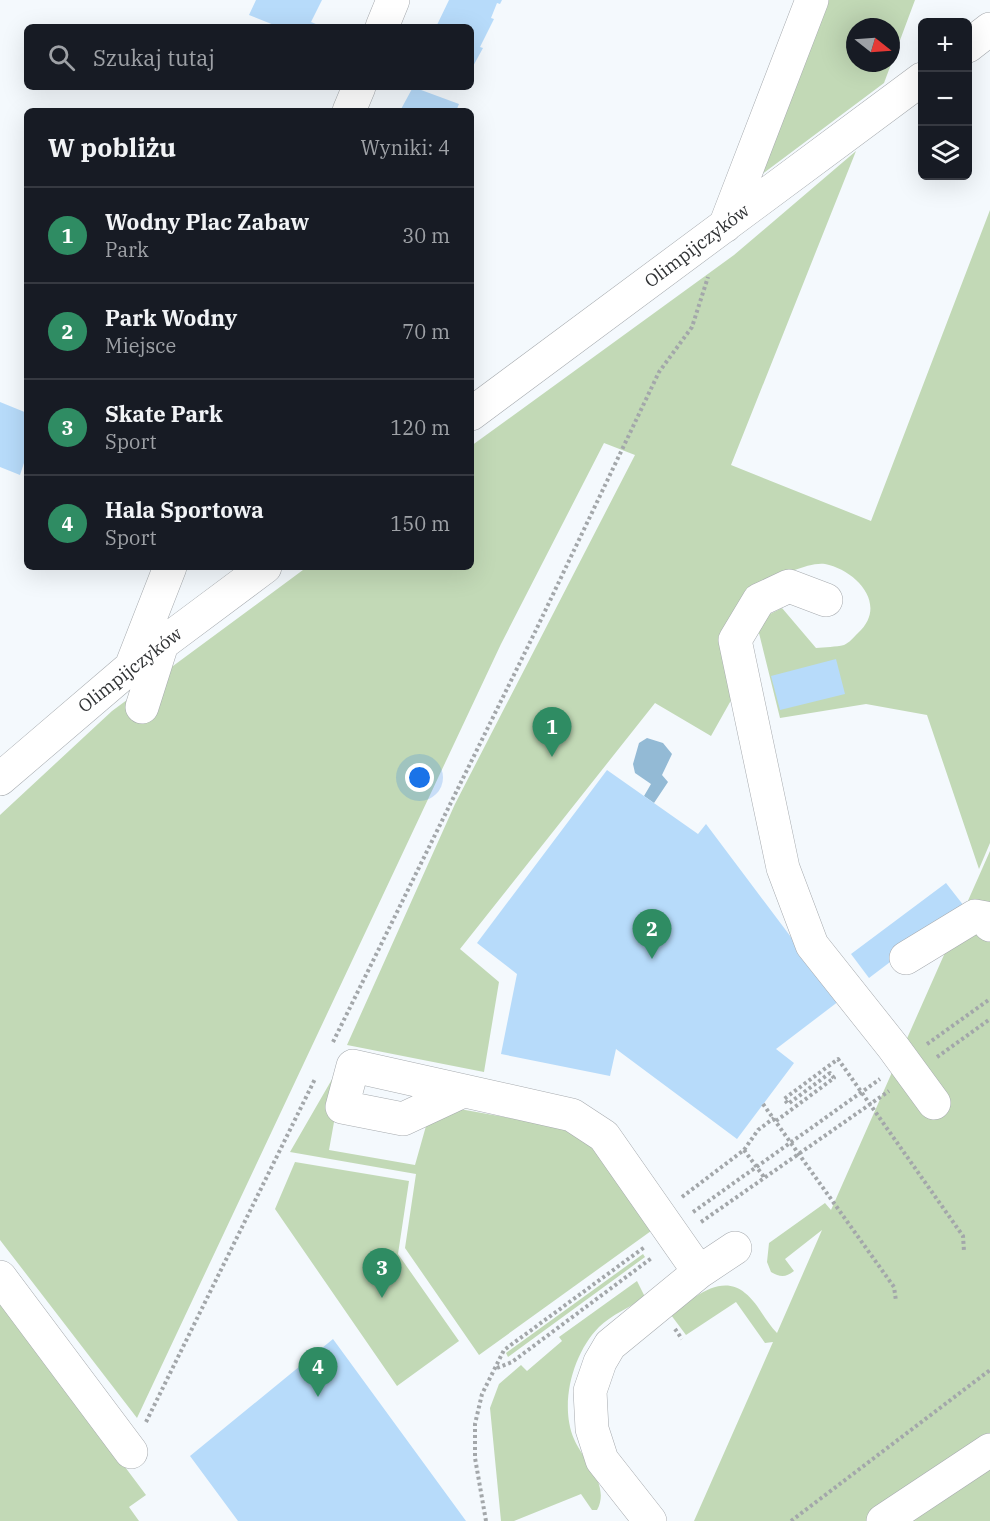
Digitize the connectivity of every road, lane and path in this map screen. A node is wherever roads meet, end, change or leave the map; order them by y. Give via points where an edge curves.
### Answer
1 (393, 0) edge
2 (812, 0) edge
3 (383, 24) edge
4 (990, 29) edge
5 (972, 43) edge
6 (918, 82) edge
7 (358, 90) edge
8 (350, 108) edge
9 (724, 226) junction
10 (710, 271) dead end
11 (474, 412) edge
12 (169, 570) edge
13 (261, 570) edge
14 (826, 600) dead end
15 (162, 644) junction
16 (131, 667) junction
17 (142, 707) dead end
18 (0, 779) edge
19 (990, 925) edge
20 (906, 958) dead end
21 (990, 999) edge
22 (990, 1019) edge
23 (331, 1046) dead end
24 (909, 1068) junction
25 (315, 1078) dead end
26 (463, 1091) dead end
27 (863, 1092) junction
28 (870, 1103) junction
29 (934, 1103) dead end
30 (763, 1104) dead end
31 (775, 1120) junction
32 (792, 1144) junction
33 (744, 1150) junction
34 (798, 1152) junction
35 (757, 1168) junction
36 (764, 1177) junction
37 (672, 1216) junction
38 (693, 1228) dead end
39 (648, 1244) dead end
40 (735, 1248) dead end
41 (964, 1251) dead end
42 (655, 1256) dead end
43 (699, 1272) junction
44 (0, 1277) edge
45 (896, 1301) dead end
46 (496, 1368) junction
47 (990, 1370) edge
48 (990, 1450) edge
49 (131, 1452) joint
50 (962, 1471) junction
51 (486, 1521) edge
52 (650, 1521) edge
53 (791, 1521) edge
54 (883, 1521) edge
55 (908, 1521) edge

1 - 3 main road
2 - 9 main road
4 - 5 main road
6 - 9 main road, Olimpijczyków
7 - 8 main road
9 - 11 main road, Olimpijczyków
10 - 23 path via 692,327 659,372
12 - 16 main road
13 - 15 main road, Olimpijczyków
14 - 24 main road via 789,586 759,600 735,640 771,818 796,909 812,945
15 - 16 main road, Olimpijczyków
15 - 17 main road
16 - 18 main road, Olimpijczyków
19 - 20 main road via 986,918 975,916
21 - 24 path
22 - 24 path
24 - 27 path
24 - 28 path
24 - 29 main road
25 - 49 path
26 - 37 main road via 572,1115 604,1136
27 - 28 path
27 - 31 path via 838,1059 784,1099 788,1104 830,1073 834,1078
27 - 32 path
28 - 34 path
28 - 41 path via 963,1236
30 - 31 path
31 - 32 path
31 - 33 path via 758,1130
32 - 34 path
32 - 35 path
33 - 35 path
33 - 37 path
34 - 36 path
34 - 45 path via 894,1287
35 - 36 path
35 - 37 path
36 - 38 path
37 - 43 main road
39 - 46 path via 504,1350
40 - 43 main road
42 - 46 path via 512,1362
43 - 52 main road via 610,1346 590,1391 592,1429 602,1460
44 - 49 main road
46 - 51 path via 482,1394 475,1424 475,1458
47 - 53 path
48 - 50 main road
50 - 54 main road
50 - 55 main road via 936,1500

